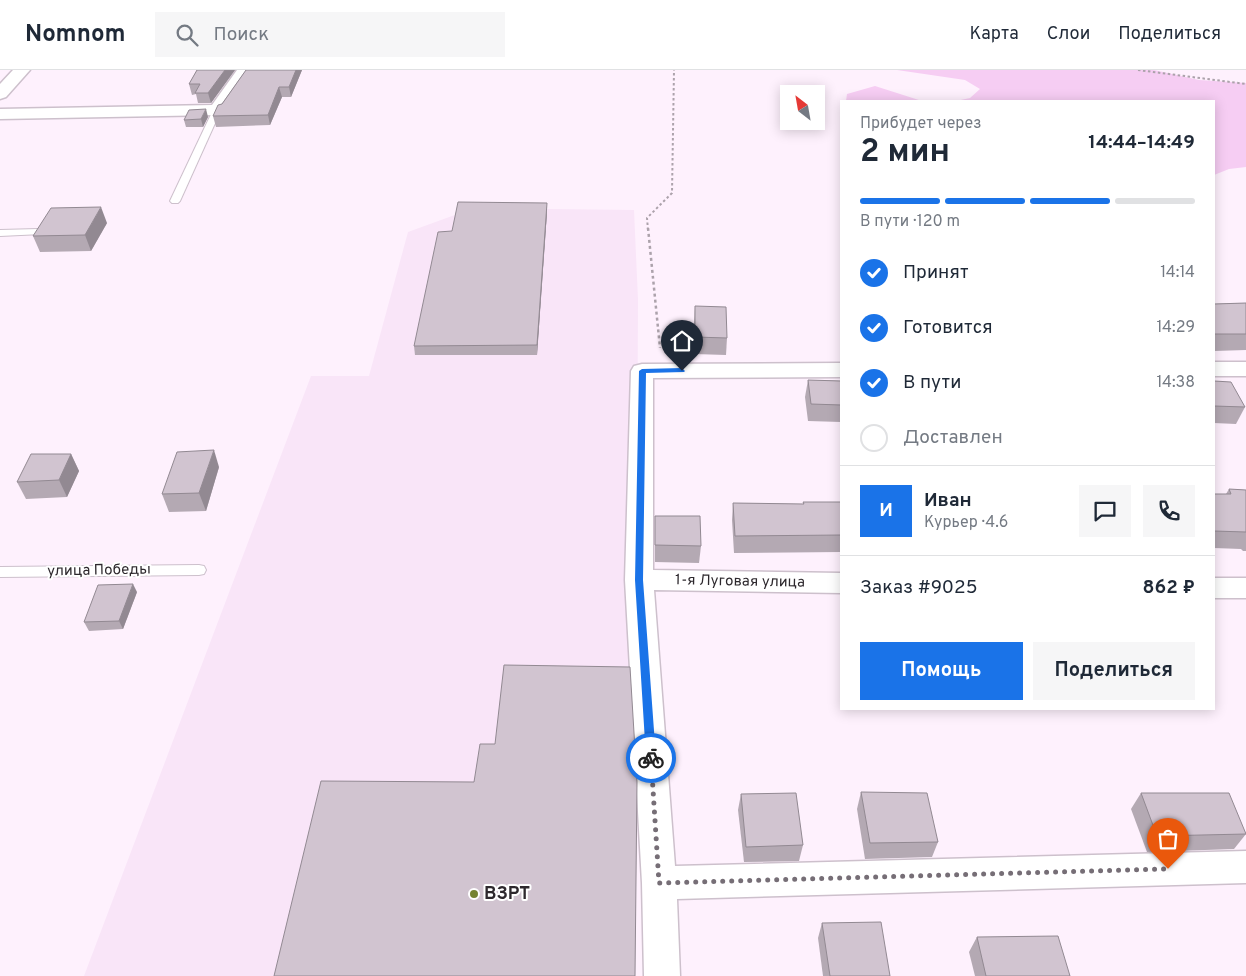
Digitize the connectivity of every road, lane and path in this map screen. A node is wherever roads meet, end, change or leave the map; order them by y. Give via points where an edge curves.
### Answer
1 (22, 70) edge
2 (245, 70) edge
3 (674, 70) edge
4 (1138, 70) edge
5 (1246, 84) edge
6 (0, 94) edge
7 (217, 110) junction
8 (0, 114) edge
9 (175, 202) dead end
10 (38, 232) edge
11 (0, 233) edge
12 (1215, 369) edge
13 (1246, 369) edge
14 (840, 370) edge
15 (652, 371) junction
16 (199, 570) dead end
17 (0, 572) edge
18 (639, 580) junction
19 (840, 583) edge
20 (1215, 588) edge
21 (1246, 588) edge
22 (1246, 867) edge
23 (659, 883) junction
24 (662, 976) edge

1 - 6 street
2 - 7 street
3 - 15 path via 672,193 647,218
4 - 5 path
7 - 8 street
7 - 9 lane
10 - 11 lane
12 - 13 street
14 - 15 street
15 - 18 street
16 - 17 lane, улица Победы
18 - 19 street, 1-я Луговая улица
18 - 23 street
20 - 21 street
22 - 23 street
23 - 24 street

